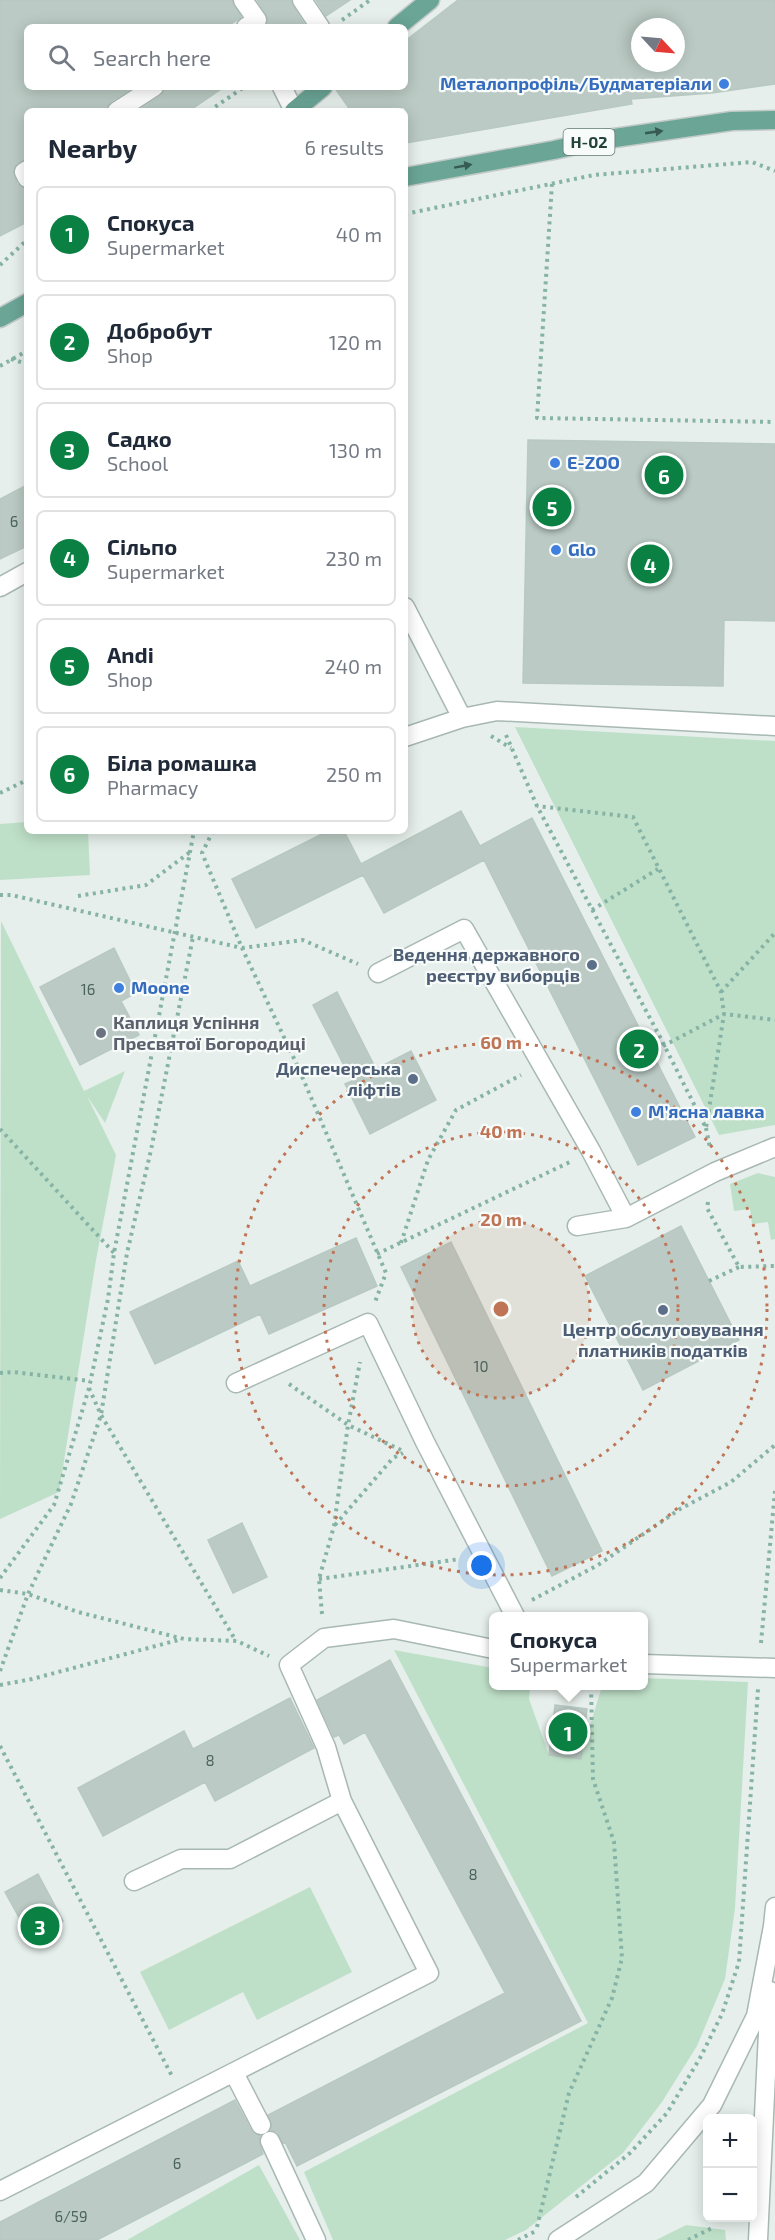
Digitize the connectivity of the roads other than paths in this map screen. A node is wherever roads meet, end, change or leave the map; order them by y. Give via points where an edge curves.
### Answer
1 (243, 0) edge
2 (302, 0) edge
3 (430, 0) edge
4 (254, 24) edge
5 (318, 24) edge
6 (401, 24) edge
7 (149, 90) edge
8 (284, 90) edge
9 (319, 90) edge
10 (122, 108) edge
11 (292, 108) edge
12 (298, 108) edge
13 (772, 122) edge
14 (408, 176) edge
15 (24, 305) edge
16 (0, 318) edge
17 (24, 574) edge
18 (0, 587) edge
19 (408, 613) edge
20 (462, 718) junction
21 (775, 726) edge
22 (408, 736) edge
23 (378, 973) road end
24 (775, 1148) edge
25 (626, 1218) junction
26 (578, 1226) dead end
27 (236, 1383) dead end
28 (513, 1612) edge
29 (489, 1648) edge
30 (648, 1664) edge
31 (767, 1668) edge
32 (342, 1801) junction
33 (134, 1881) dead end
34 (775, 1907) edge
35 (773, 1926) junction
36 (234, 2073) junction
37 (261, 2125) dead end
38 (270, 2141) dead end
39 (0, 2191) edge
40 (316, 2240) edge
41 (558, 2240) edge
42 (758, 2240) edge

1 - 4 street
2 - 5 street
3 - 6 main road
7 - 10 street
8 - 11 street
9 - 12 main road
14 -> 13 main road, Н-02 via 605,139 732,121
15 - 16 main road
17 - 18 street
19 - 20 street
20 - 21 street via 497,711
20 - 22 street
23 - 25 street via 464,929
24 - 25 street via 715,1172
25 - 26 street
27 - 28 street via 368,1323
29 - 32 street via 394,1629 324,1638 289,1665 326,1747
30 - 31 street
32 - 33 street via 230,1859 181,1859
32 - 36 street via 429,1973
34 - 35 street
35 - 41 street via 756,2016 712,2105 646,2183
35 - 42 street
36 - 37 street
36 - 39 street
38 - 40 street

